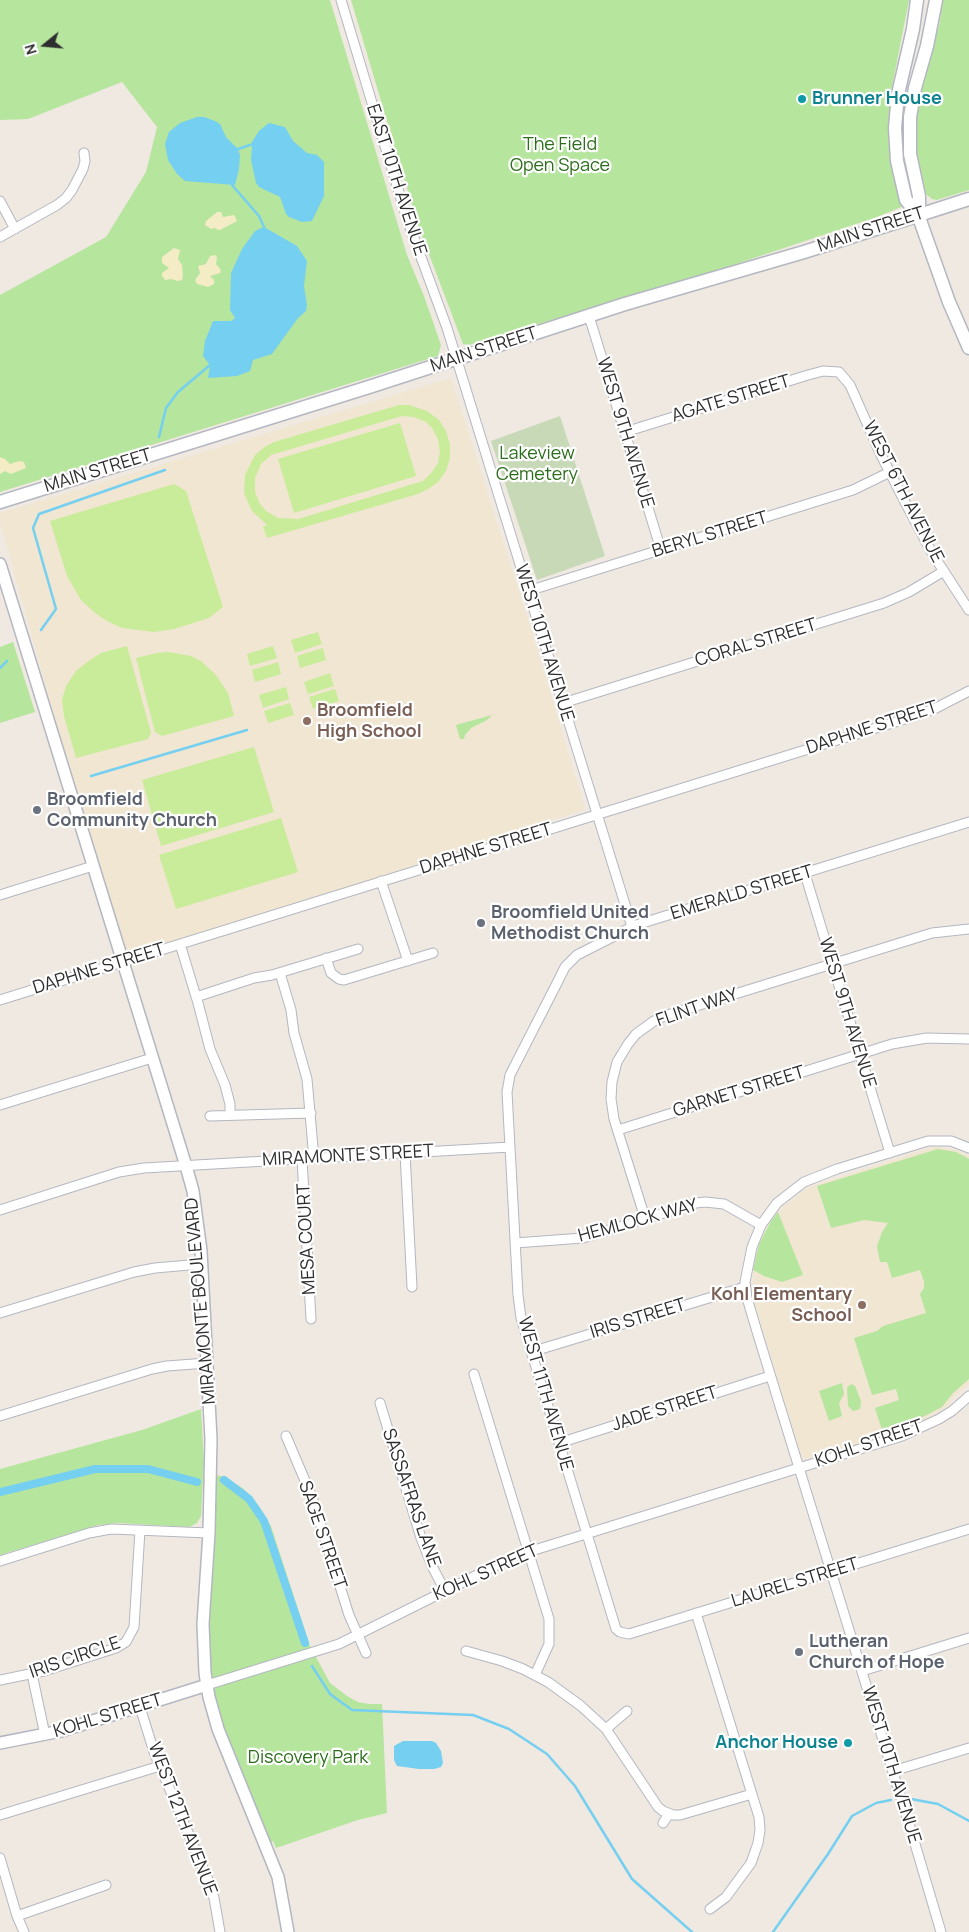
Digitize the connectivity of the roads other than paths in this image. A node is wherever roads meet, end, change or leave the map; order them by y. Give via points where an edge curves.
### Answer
1 (341, 0) edge
2 (917, 0) edge
3 (936, 0) edge
4 (84, 152) dead end
5 (969, 199) edge
6 (0, 201) edge
7 (919, 215) junction
8 (15, 228) junction
9 (0, 237) edge
10 (589, 316) junction
11 (969, 348) edge
12 (457, 359) junction
13 (839, 372) joint
14 (625, 432) junction
15 (890, 472) junction
16 (0, 502) edge
17 (661, 550) junction
18 (0, 564) edge
19 (944, 571) junction
20 (3, 586) edge
21 (528, 591) junction
22 (969, 610) edge
23 (969, 691) edge
24 (562, 703) junction
25 (597, 814) junction
26 (969, 822) edge
27 (93, 866) junction
28 (805, 874) junction
29 (382, 882) junction
30 (0, 895) edge
31 (632, 927) junction
32 (969, 929) edge
33 (180, 944) junction
34 (358, 948) dead end
35 (433, 953) dead end
36 (326, 958) junction
37 (408, 961) junction
38 (123, 962) junction
39 (832, 964) junction
40 (280, 973) junction
41 (196, 997) junction
42 (0, 1000) edge
43 (969, 1039) edge
44 (860, 1055) junction
45 (152, 1058) junction
46 (0, 1105) edge
47 (311, 1113) junction
48 (230, 1115) junction
49 (210, 1116) dead end
50 (618, 1130) junction
51 (510, 1147) junction
52 (969, 1148) edge
53 (890, 1152) junction
54 (405, 1153) junction
55 (314, 1158) junction
56 (302, 1159) junction
57 (186, 1166) junction
58 (0, 1210) edge
59 (645, 1218) junction
60 (761, 1225) junction
61 (516, 1243) junction
62 (202, 1264) junction
63 (412, 1287) dead end
64 (745, 1287) junction
65 (0, 1313) edge
66 (311, 1319) dead end
67 (531, 1352) junction
68 (207, 1363) junction
69 (474, 1374) dead end
70 (770, 1376) junction
71 (969, 1396) edge
72 (380, 1403) dead end
73 (0, 1416) edge
74 (286, 1436) dead end
75 (559, 1443) junction
76 (799, 1468) junction
77 (969, 1529) edge
78 (140, 1530) junction
79 (209, 1533) junction
80 (587, 1534) junction
81 (529, 1552) junction
82 (0, 1560) edge
83 (831, 1571) junction
84 (445, 1590) junction
85 (696, 1613) junction
86 (620, 1632) joint
87 (358, 1635) junction
88 (969, 1638) edge
89 (466, 1651) dead end
90 (366, 1654) dead end
91 (862, 1671) junction
92 (32, 1674) junction
93 (535, 1675) junction
94 (0, 1680) edge
95 (207, 1685) junction
96 (140, 1706) junction
97 (627, 1712) dead end
98 (606, 1729) junction
99 (45, 1735) junction
100 (0, 1743) edge
101 (969, 1748) edge
102 (160, 1766) junction
103 (893, 1771) junction
104 (752, 1794) junction
105 (669, 1814) junction
106 (0, 1815) edge
107 (663, 1823) dead end
108 (0, 1858) edge
109 (106, 1885) dead end
110 (710, 1909) dead end
111 (17, 1916) junction
112 (24, 1932) edge
113 (220, 1932) edge
114 (288, 1932) edge
115 (941, 1932) edge

1 - 12 street, EAST 10TH AVENUE via 409,227
2 - 7 main road via 898,94 895,128 897,161 906,200
3 - 7 main road via 910,117 910,154 919,196
4 - 8 street via 83,169 69,194 57,205
5 - 7 main road, MAIN STREET
6 - 8 street
7 - 10 main road, MAIN STREET
7 - 11 main road via 943,286
8 - 9 street
10 - 12 main road, MAIN STREET
10 - 14 street, WEST 9TH AVENUE
12 - 16 main road, MAIN STREET
12 - 21 street, WEST 10TH AVENUE
13 - 14 street, AGATE STREET via 823,371 808,375
13 - 15 street, WEST 6TH AVENUE via 850,385
14 - 17 street, WEST 9TH AVENUE
15 - 17 street, BERYL STREET via 852,490
15 - 19 street, WEST 6TH AVENUE
17 - 21 street, BERYL STREET
18 - 20 street, MIRAMONTE BOULEVARD
19 - 22 street, WEST 6TH AVENUE
19 - 24 street, CORAL STREET via 884,603
20 - 27 street, MIRAMONTE BOULEVARD
21 - 24 street, WEST 10TH AVENUE
23 - 25 street, DAPHNE STREET via 918,715
24 - 25 street, WEST 10TH AVENUE
25 - 29 street, DAPHNE STREET
25 - 31 street, WEST 10TH AVENUE
26 - 28 street, EMERALD STREET
27 - 30 street
27 - 38 street, MIRAMONTE BOULEVARD
28 - 31 street, EMERALD STREET
28 - 39 street, WEST 9TH AVENUE
29 - 33 street, DAPHNE STREET
29 - 37 street
31 - 51 street, EMERALD STREET via 577,955 565,967 510,1075 507,1092
32 - 39 street, FLINT WAY via 932,933
33 - 38 street, DAPHNE STREET
33 - 41 street
34 - 36 street
35 - 37 street
36 - 37 street via 331,973 344,980
36 - 40 street
38 - 42 street, DAPHNE STREET
38 - 45 street, MIRAMONTE BOULEVARD
39 - 44 street, WEST 9TH AVENUE
39 - 50 street, FLINT WAY via 664,1016 644,1027 621,1054 614,1073 611,1100
40 - 41 street
40 - 47 street via 308,1079
41 - 48 street via 210,1049 225,1086
43 - 44 street, GARNET STREET via 920,1039
44 - 50 street, GARNET STREET
44 - 53 street, WEST 9TH AVENUE
45 - 46 street
45 - 57 street, MIRAMONTE BOULEVARD
47 - 48 street
47 - 55 street
48 - 49 street
50 - 59 street, FLINT WAY
51 - 54 street, MIRAMONTE STREET
51 - 61 street, WEST 11TH AVENUE
52 - 53 street via 951,1141 935,1140
53 - 60 street via 804,1182 777,1203
54 - 55 street, MIRAMONTE STREET
54 - 63 street
55 - 56 street, MIRAMONTE STREET
56 - 57 street, MIRAMONTE STREET
56 - 66 street, MESA COURT
57 - 58 street, MIRAMONTE STREET via 119,1172
57 - 62 street, MIRAMONTE BOULEVARD via 198,1221
59 - 60 street, HEMLOCK WAY via 696,1203 713,1202 724,1204
59 - 61 street, HEMLOCK WAY via 583,1238
60 - 64 street, WEST 10TH AVENUE via 752,1248
61 - 67 street, WEST 11TH AVENUE via 520,1309
62 - 65 street via 134,1272
62 - 68 street, MIRAMONTE BOULEVARD
64 - 67 street, IRIS STREET
64 - 70 street, WEST 10TH AVENUE
67 - 75 street, WEST 11TH AVENUE
68 - 73 street via 152,1369
68 - 79 street, MIRAMONTE BOULEVARD via 211,1439
69 - 81 street
70 - 75 street, JADE STREET
70 - 76 street, WEST 10TH AVENUE
71 - 76 street, KOHL STREET via 939,1419 908,1433
72 - 84 street, SASSAFRAS LANE via 421,1538
74 - 87 street, SAGE STREET via 312,1497
75 - 80 street, WEST 11TH AVENUE
76 - 80 street, KOHL STREET
76 - 83 street, WEST 10TH AVENUE
77 - 83 street, LAUREL STREET
78 - 79 street
78 - 82 street via 111,1529 89,1533
78 - 92 street, IRIS CIRCLE via 132,1642
79 - 95 street, MIRAMONTE BOULEVARD via 202,1642
80 - 81 street, KOHL STREET
80 - 86 street, WEST 11TH AVENUE via 615,1625
81 - 84 street, KOHL STREET
81 - 93 street via 550,1627 546,1653
83 - 85 street, LAUREL STREET
83 - 91 street, WEST 10TH AVENUE
84 - 87 street, KOHL STREET
85 - 86 street, LAUREL STREET via 629,1634
85 - 104 street
87 - 90 street, SAGE STREET
87 - 95 street, KOHL STREET via 315,1653
88 - 91 street
89 - 93 street via 513,1664
91 - 103 street, WEST 10TH AVENUE
92 - 94 street, IRIS CIRCLE
92 - 99 street
93 - 98 street via 574,1699
95 - 96 street, KOHL STREET
95 - 114 street, MIRAMONTE BOULEVARD via 221,1737 273,1861 282,1891
96 - 99 street, KOHL STREET
96 - 102 street, WEST 12TH AVENUE
97 - 98 street
98 - 105 street via 658,1807
99 - 100 street, KOHL STREET
101 - 103 street
102 - 106 street
102 - 113 street, WEST 12TH AVENUE via 208,1880
103 - 115 street, WEST 10TH AVENUE
104 - 105 street via 680,1815
104 - 110 street via 760,1830 755,1854 726,1897
105 - 107 street
108 - 111 street
109 - 111 street
111 - 112 street

